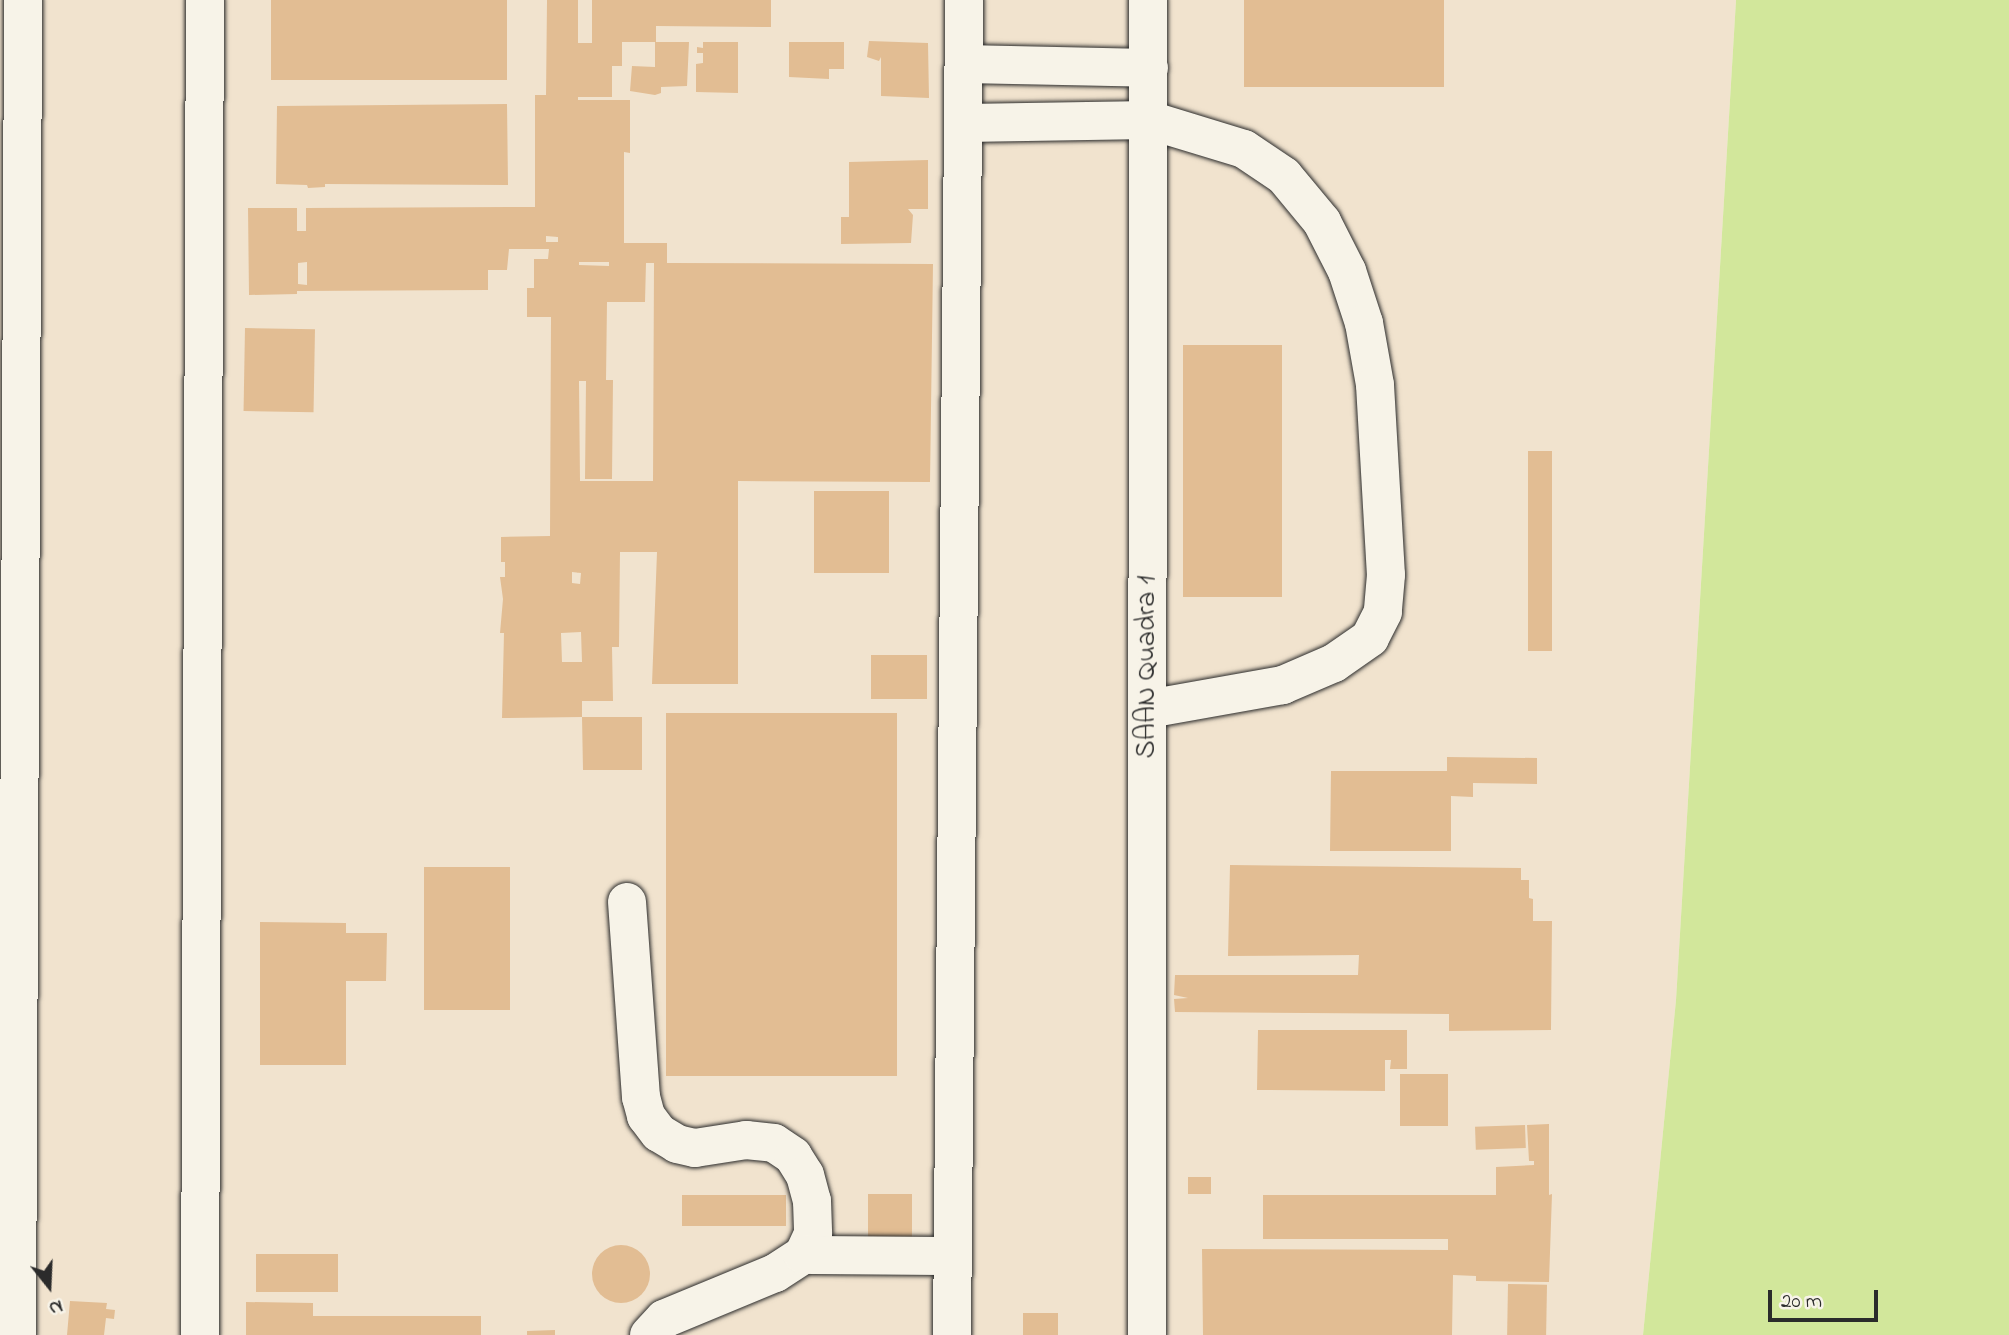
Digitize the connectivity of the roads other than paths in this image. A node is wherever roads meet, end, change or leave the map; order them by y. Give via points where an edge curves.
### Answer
1 (23, 0) edge
2 (205, 0) edge
3 (964, 0) edge
4 (1148, 0) edge
5 (964, 64) junction
6 (1149, 68) junction
7 (1149, 120) junction
8 (965, 123) junction
9 (1148, 709) junction
10 (627, 902) dead end
11 (803, 1255) junction
12 (953, 1256) junction
13 (17, 1335) edge
14 (200, 1335) edge
15 (649, 1335) edge
16 (952, 1335) edge
17 (1147, 1335) edge

1 - 13 street
2 - 14 street
3 - 5 street
4 - 6 street, SAAN Quadra 1
5 - 6 street
5 - 8 street
6 - 7 street, SAAN Quadra 1
7 - 8 street
7 - 9 street, SAAN Quadra 1
7 - 9 street via 1244,149 1284,176 1322,222 1347,271 1364,323 1375,386 1386,575 1383,612 1370,638 1334,663 1283,685
8 - 12 street
9 - 17 street, SAAN Quadra 1
10 - 11 street via 646,1116 659,1133 677,1144 695,1148 746,1140 774,1143 793,1156 805,1175 812,1201 813,1234
11 - 12 street
11 - 15 street via 775,1272 664,1319
12 - 16 street

